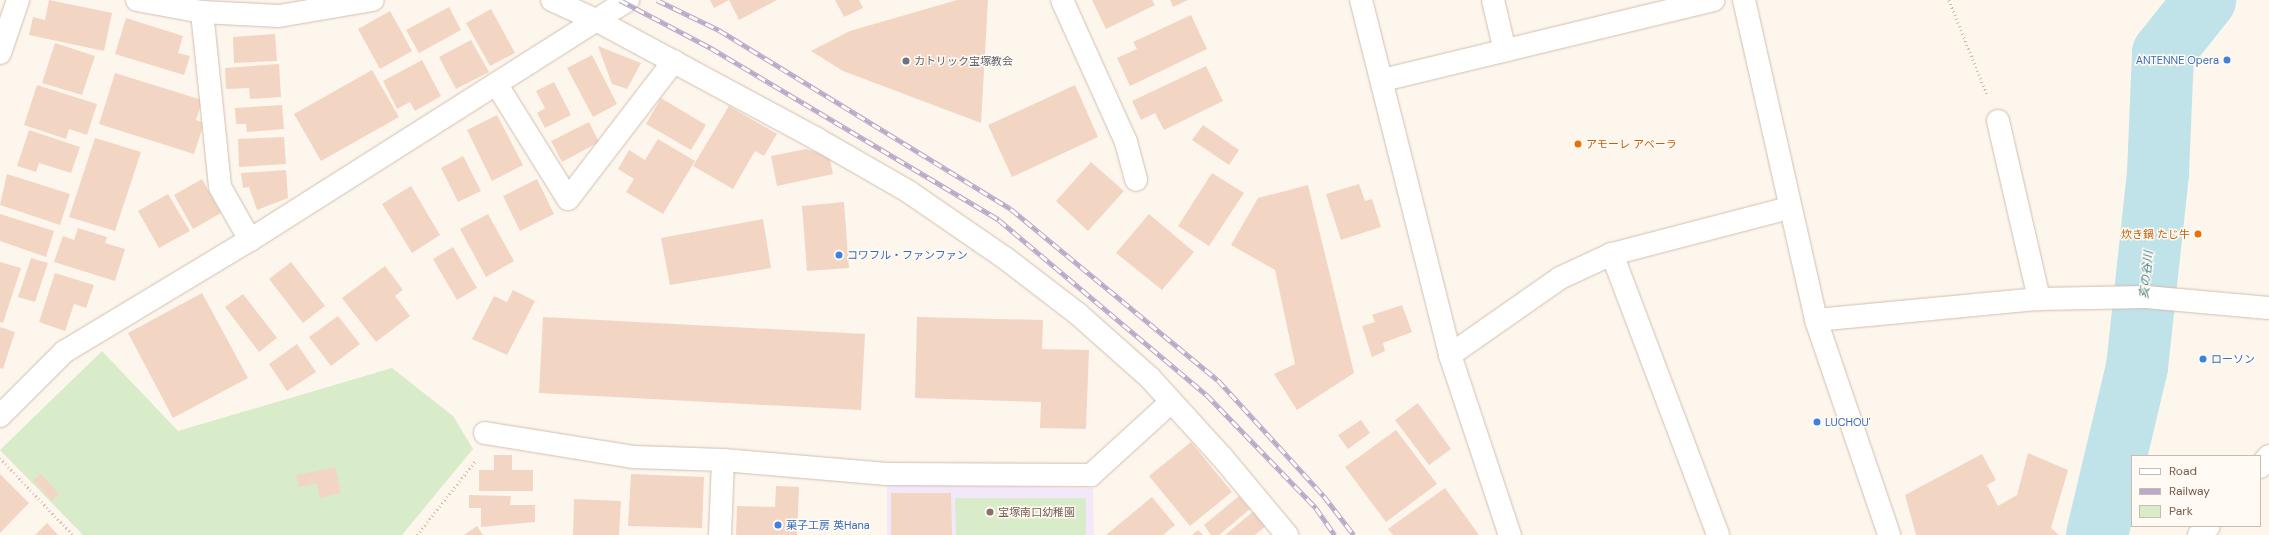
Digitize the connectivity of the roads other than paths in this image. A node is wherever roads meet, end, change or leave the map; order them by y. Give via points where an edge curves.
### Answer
1 (18, 0) edge
2 (137, 0) edge
3 (373, 0) edge
4 (552, 0) edge
5 (628, 0) edge
6 (1062, 0) edge
7 (1361, 0) edge
8 (1493, 0) edge
9 (1714, 0) edge
10 (1744, 0) edge
11 (202, 12) junction
12 (598, 21) junction
13 (1505, 51) junction
14 (0, 53) edge
15 (674, 61) junction
16 (1383, 80) junction
17 (497, 85) junction
18 (1998, 121) road end
19 (1136, 180) dead end
20 (1789, 208) junction
21 (250, 240) junction
22 (1612, 254) junction
23 (2040, 299) junction
24 (2269, 308) edge
25 (1816, 320) junction
26 (1450, 355) junction
27 (1171, 402) junction
28 (0, 416) edge
29 (490, 433) road end
30 (2269, 456) edge
31 (723, 460) junction
32 (2261, 466) edge
33 (2208, 527) edge
34 (720, 535) edge
35 (1287, 535) edge
36 (1510, 535) edge
37 (1718, 535) edge
38 (1890, 535) edge
39 (2200, 535) edge

1 - 14 street
2 - 11 street
3 - 11 street via 279,16
4 - 12 street
5 - 12 street
6 - 19 street via 1126,142
7 - 16 street
8 - 13 street
9 - 13 street
10 - 20 street
11 - 21 street via 220,187
12 - 15 street
12 - 17 street
13 - 16 street
15 - 17 street via 568,199
15 - 27 street via 909,192 1078,314
16 - 26 street
17 - 21 street
18 - 23 street
20 - 22 street
20 - 25 street
21 - 28 street via 64,352
22 - 26 street via 1560,278
22 - 37 street
23 - 24 street via 2146,297
23 - 25 street
25 - 38 street
26 - 36 street
27 - 31 street via 1091,475 886,474
27 - 35 street
29 - 31 street via 634,457
30 - 32 street
31 - 34 street
33 - 39 street

